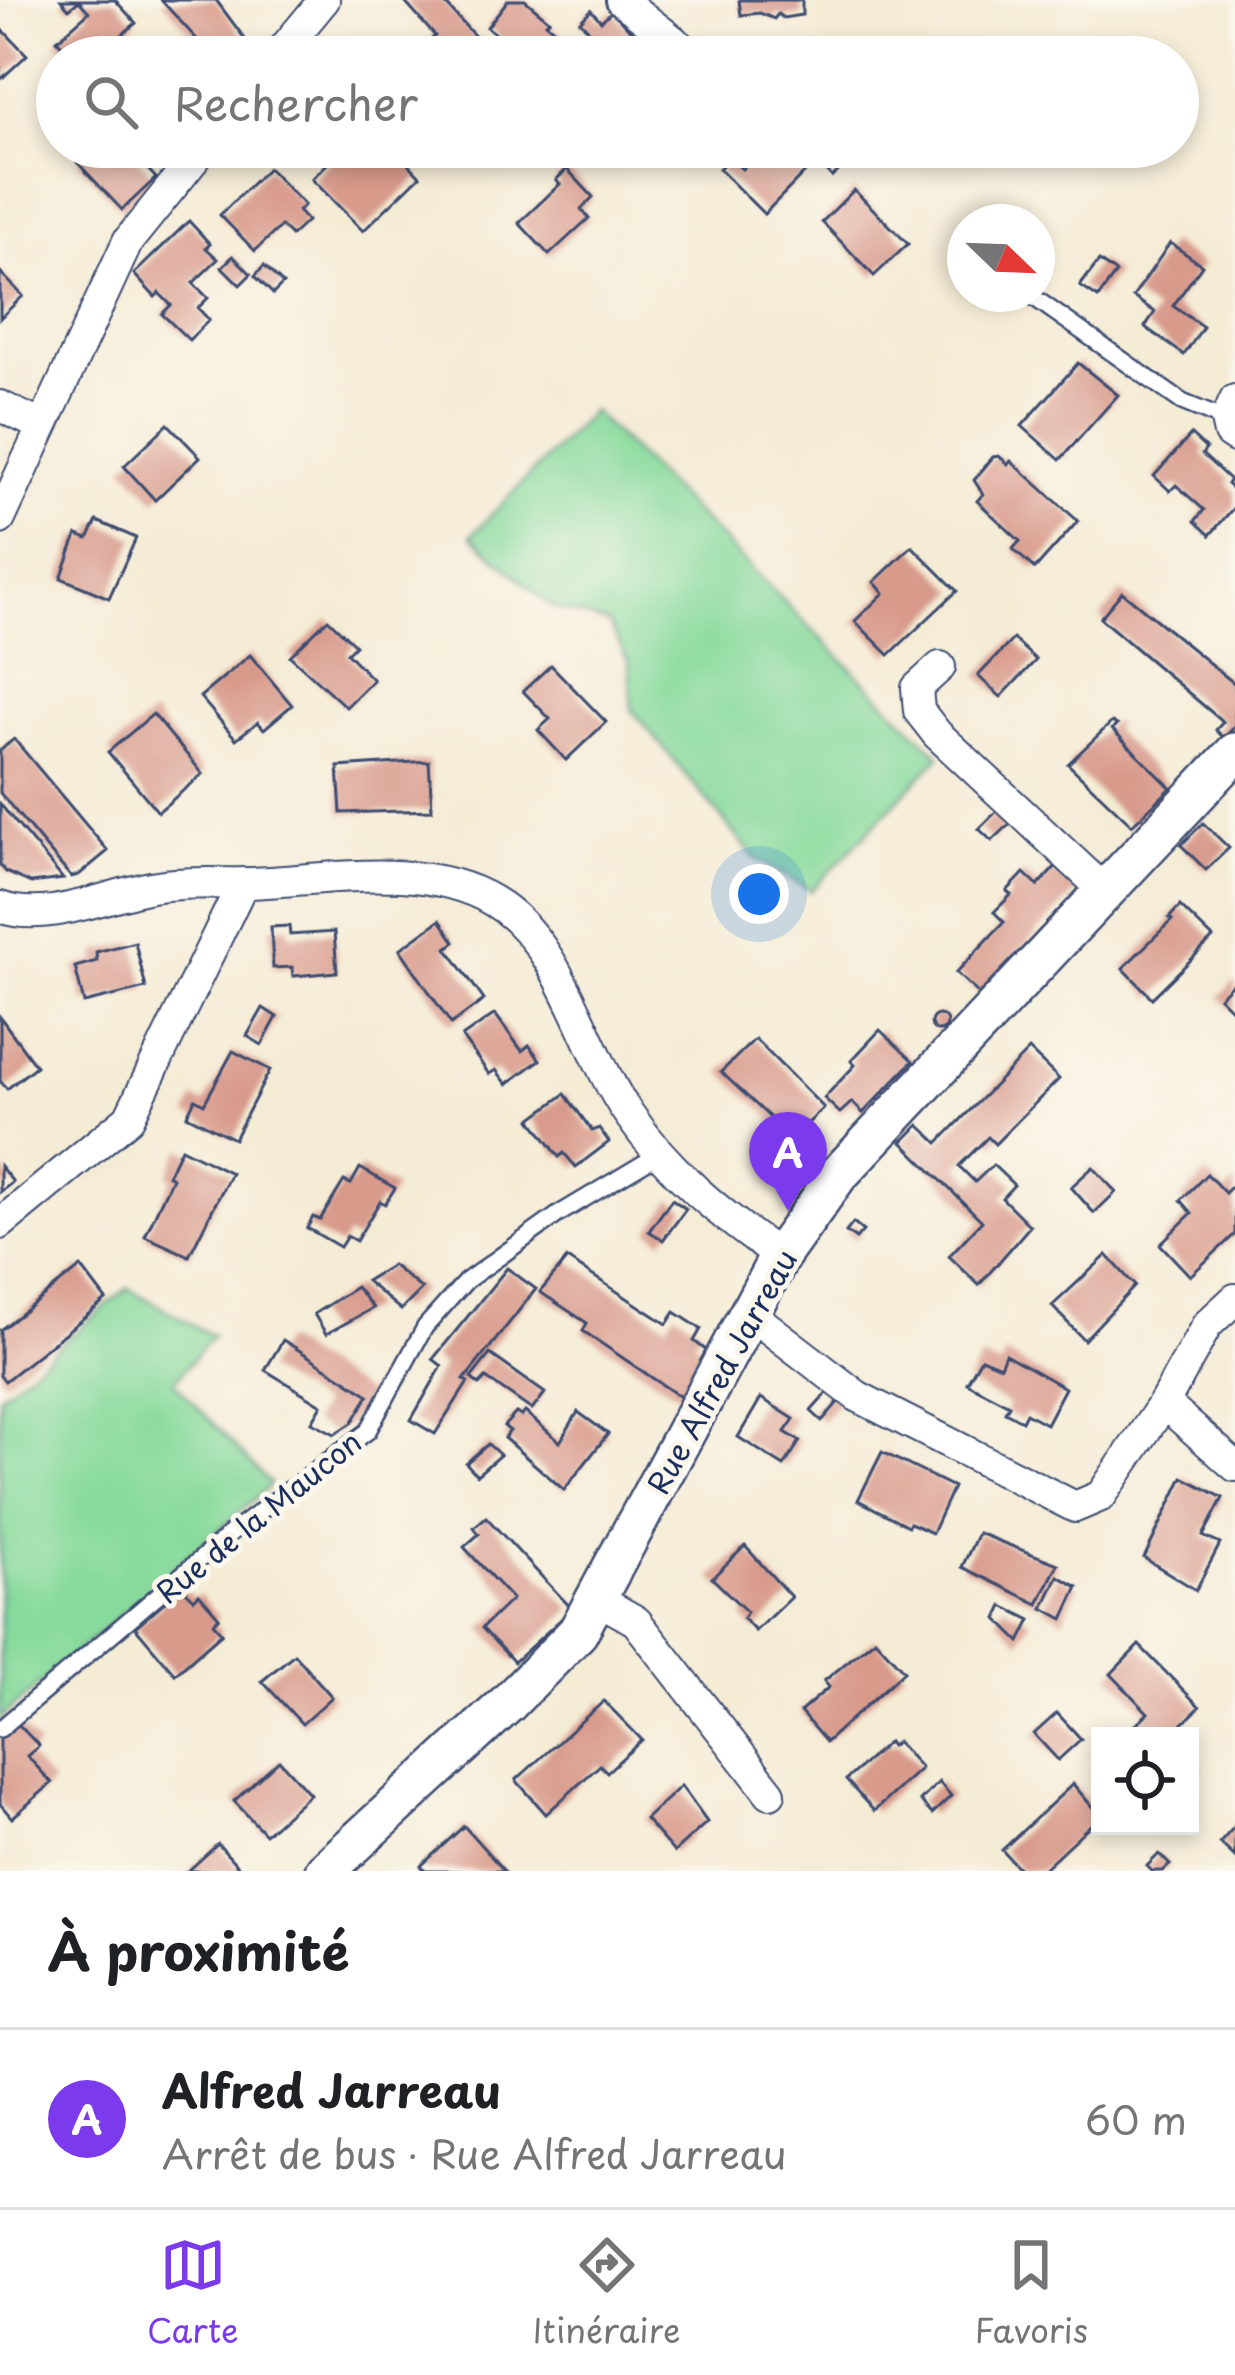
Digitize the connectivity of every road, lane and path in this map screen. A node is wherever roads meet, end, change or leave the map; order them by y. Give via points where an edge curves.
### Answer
1 (324, 0) edge
2 (621, 0) edge
3 (294, 36) edge
4 (667, 36) edge
5 (187, 168) edge
6 (1054, 312) edge
7 (0, 406) edge
8 (1232, 419) edge
9 (42, 426) junction
10 (0, 518) edge
11 (940, 667) dead end
12 (1235, 753) edge
13 (243, 883) junction
14 (1104, 890) junction
15 (0, 907) edge
16 (659, 1154) junction
17 (0, 1224) edge
18 (780, 1256) junction
19 (1235, 1299) edge
20 (749, 1313) junction
21 (1164, 1403) junction
22 (1235, 1466) edge
23 (599, 1600) junction
24 (0, 1729) edge
25 (770, 1793) dead end
26 (326, 1871) edge

1 - 3 street
2 - 4 street
5 - 9 street via 128,242
6 - 8 lane via 1182,402
7 - 9 street
9 - 10 street
11 - 14 street via 917,688 928,723
12 - 14 street, Rue Alfred Jarreau
13 - 15 street via 154,886 40,911
13 - 16 street via 406,877 491,899 523,922 548,958 606,1078
13 - 17 street via 129,1118
14 - 18 street, Rue Alfred Jarreau via 837,1176
16 - 18 street via 699,1196
16 - 24 lane, Rue de la Maucon via 466,1281 425,1327 368,1431 231,1533
18 - 20 street, Rue Alfred Jarreau
19 - 21 street via 1207,1325
20 - 21 street via 857,1396 1075,1507 1101,1496
20 - 23 street, Rue Alfred Jarreau
21 - 22 street
23 - 25 street via 636,1621
23 - 26 street, Rue Alfred Jarreau via 557,1657

